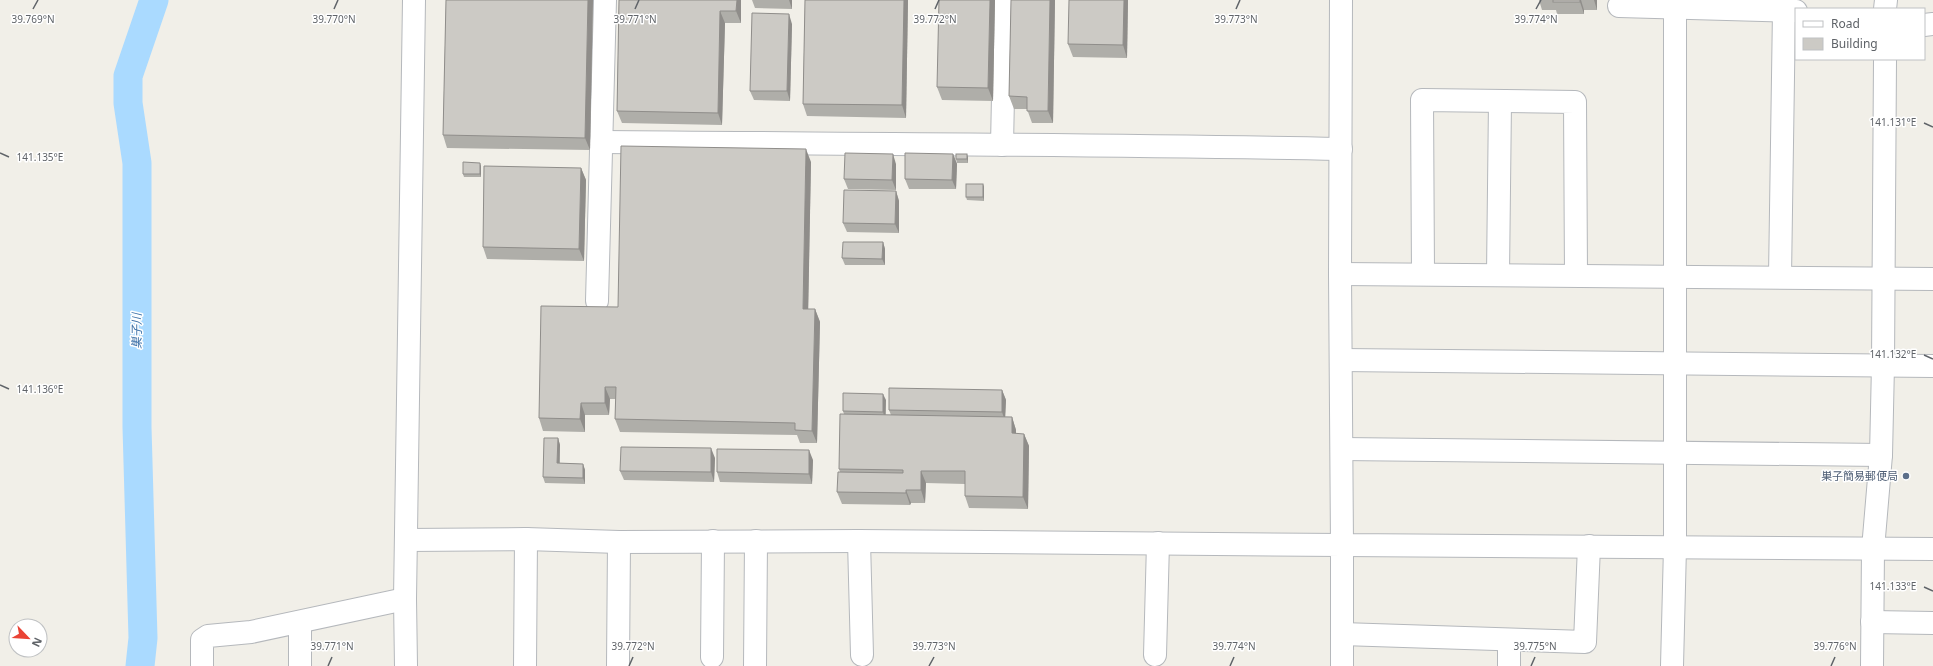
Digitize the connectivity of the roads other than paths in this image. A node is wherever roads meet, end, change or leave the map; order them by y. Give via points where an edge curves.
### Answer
1 (414, 0) edge
2 (605, 0) edge
3 (1005, 0) edge
4 (1341, 0) edge
5 (1675, 4) edge
6 (1619, 6) dead end
7 (1790, 11) edge
8 (1885, 60) edge
9 (1500, 101) junction
10 (601, 142) junction
11 (1002, 145) junction
12 (1341, 149) junction
13 (1340, 274) junction
14 (1423, 274) junction
15 (1498, 275) junction
16 (1576, 275) junction
17 (1675, 276) junction
18 (1780, 277) junction
19 (1883, 278) junction
20 (1933, 279) edge
21 (597, 301) dead end
22 (1341, 360) junction
23 (1674, 363) junction
24 (1883, 365) junction
25 (1933, 366) edge
26 (1342, 449) junction
27 (1674, 453) junction
28 (1881, 456) junction
29 (526, 539) junction
30 (407, 540) junction
31 (713, 541) junction
32 (756, 541) junction
33 (859, 541) junction
34 (619, 542) junction
35 (1158, 543) junction
36 (1342, 545) junction
37 (1588, 546) junction
38 (1675, 547) junction
39 (1873, 549) junction
40 (1933, 549) edge
41 (405, 599) junction
42 (300, 622) junction
43 (1872, 622) junction
44 (1933, 622) edge
45 (1342, 634) junction
46 (1509, 640) junction
47 (862, 655) dead end
48 (1155, 655) dead end
49 (712, 657) dead end
50 (202, 666) edge
51 (300, 666) edge
52 (406, 666) edge
53 (525, 666) edge
54 (618, 666) edge
55 (755, 666) edge
56 (1342, 666) edge
57 (1509, 666) edge
58 (1672, 666) edge
59 (1872, 666) edge

1 - 30 street
2 - 10 street
3 - 11 street
4 - 12 street
5 - 6 street
5 - 7 street
5 - 17 street
7 - 18 street
8 - 19 street
9 - 14 street via 1422,100
9 - 15 street
9 - 16 street via 1575,102
10 - 11 street
10 - 21 street
11 - 12 street
12 - 13 street
13 - 14 street
13 - 22 street
14 - 15 street
15 - 16 street
16 - 17 street
17 - 18 street
17 - 23 street
18 - 19 street
19 - 20 street
19 - 24 street
22 - 23 street
22 - 26 street
23 - 24 street
23 - 27 street
24 - 25 street
24 - 28 street
26 - 27 street
26 - 36 street
27 - 28 street
27 - 38 street
28 - 39 street
29 - 30 street
29 - 34 street
29 - 53 street
30 - 41 street
31 - 32 street
31 - 34 street
31 - 49 street
32 - 33 street
32 - 55 street
33 - 35 street
33 - 47 street
34 - 54 street
35 - 36 street
35 - 48 street
36 - 37 street
36 - 45 street
37 - 38 street
37 - 46 street via 1585,642
38 - 39 street
38 - 58 street
39 - 40 street
39 - 43 street
41 - 42 street
41 - 52 street
42 - 50 street via 252,632 208,636 202,640
42 - 51 street
43 - 44 street
43 - 59 street
45 - 46 street
45 - 56 street
46 - 57 street

